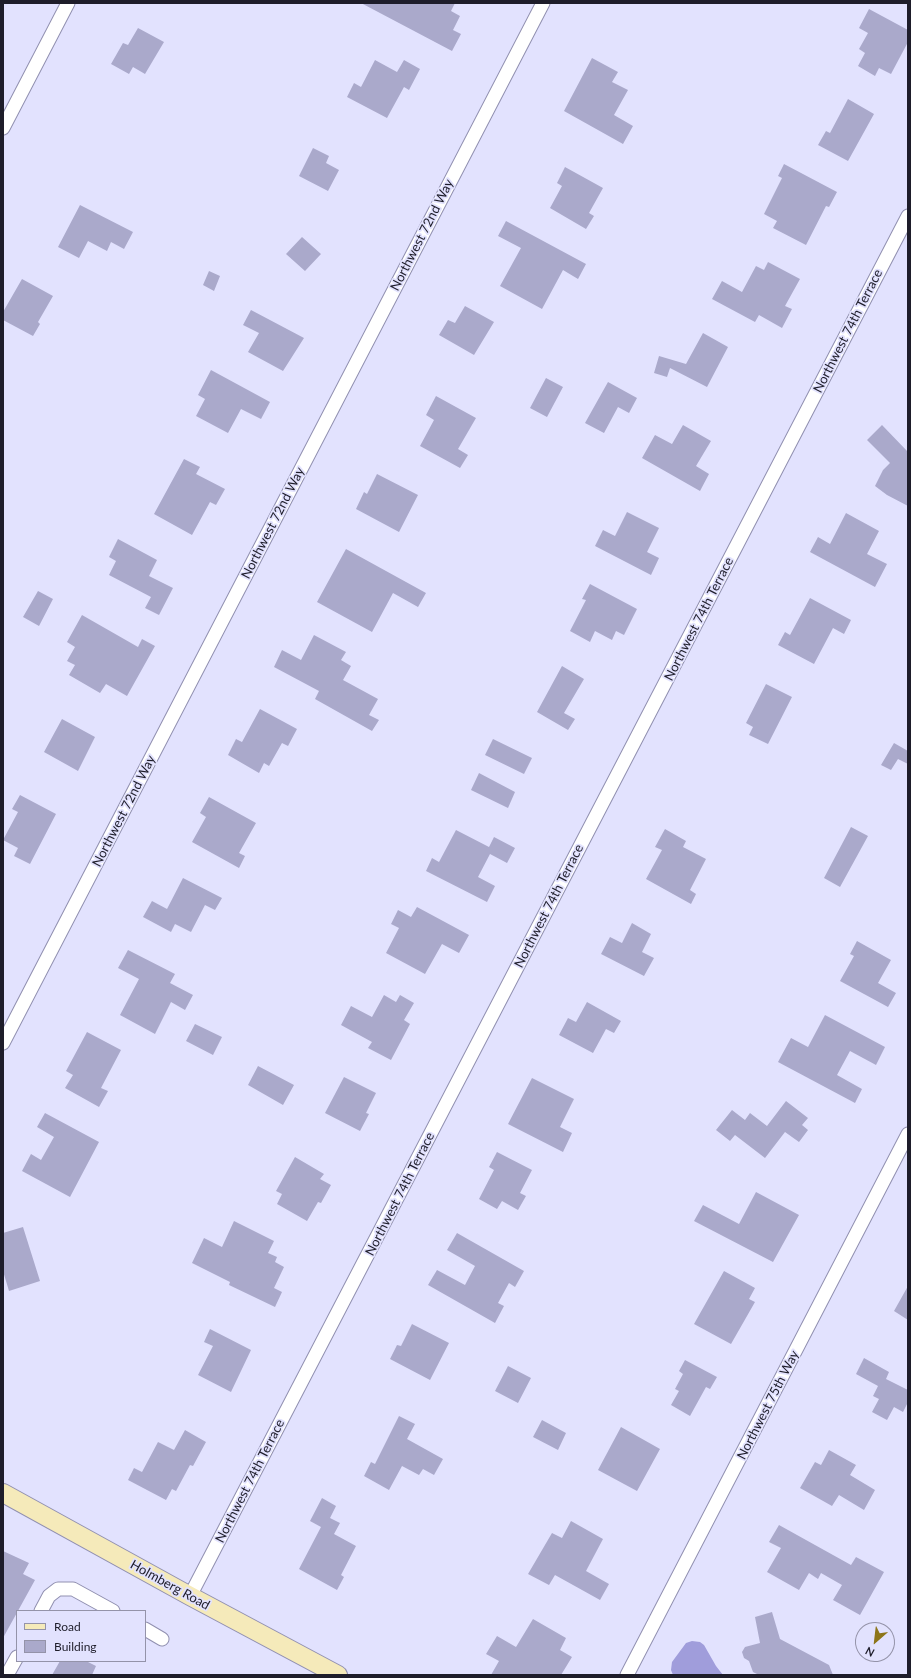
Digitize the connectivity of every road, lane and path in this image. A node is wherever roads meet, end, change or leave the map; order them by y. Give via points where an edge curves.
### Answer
1 (68, 3) edge
2 (543, 3) edge
3 (3, 128) edge
4 (908, 216) edge
5 (3, 1043) edge
6 (908, 1134) edge
7 (3, 1493) edge
8 (190, 1596) junction
9 (42, 1610) edge
10 (111, 1610) edge
11 (146, 1630) edge
12 (162, 1639) dead end
13 (16, 1658) edge
14 (7, 1675) edge
15 (338, 1675) edge
16 (628, 1675) edge

1 - 3 street
2 - 5 street, Northwest 72nd Way
4 - 8 street, Northwest 74th Terrace
6 - 16 street, Northwest 75th Way
7 - 8 street, Holmberg Road
8 - 15 street, Holmberg Road
9 - 10 street via 49,1596 58,1589 73,1589
11 - 12 street
13 - 14 street

